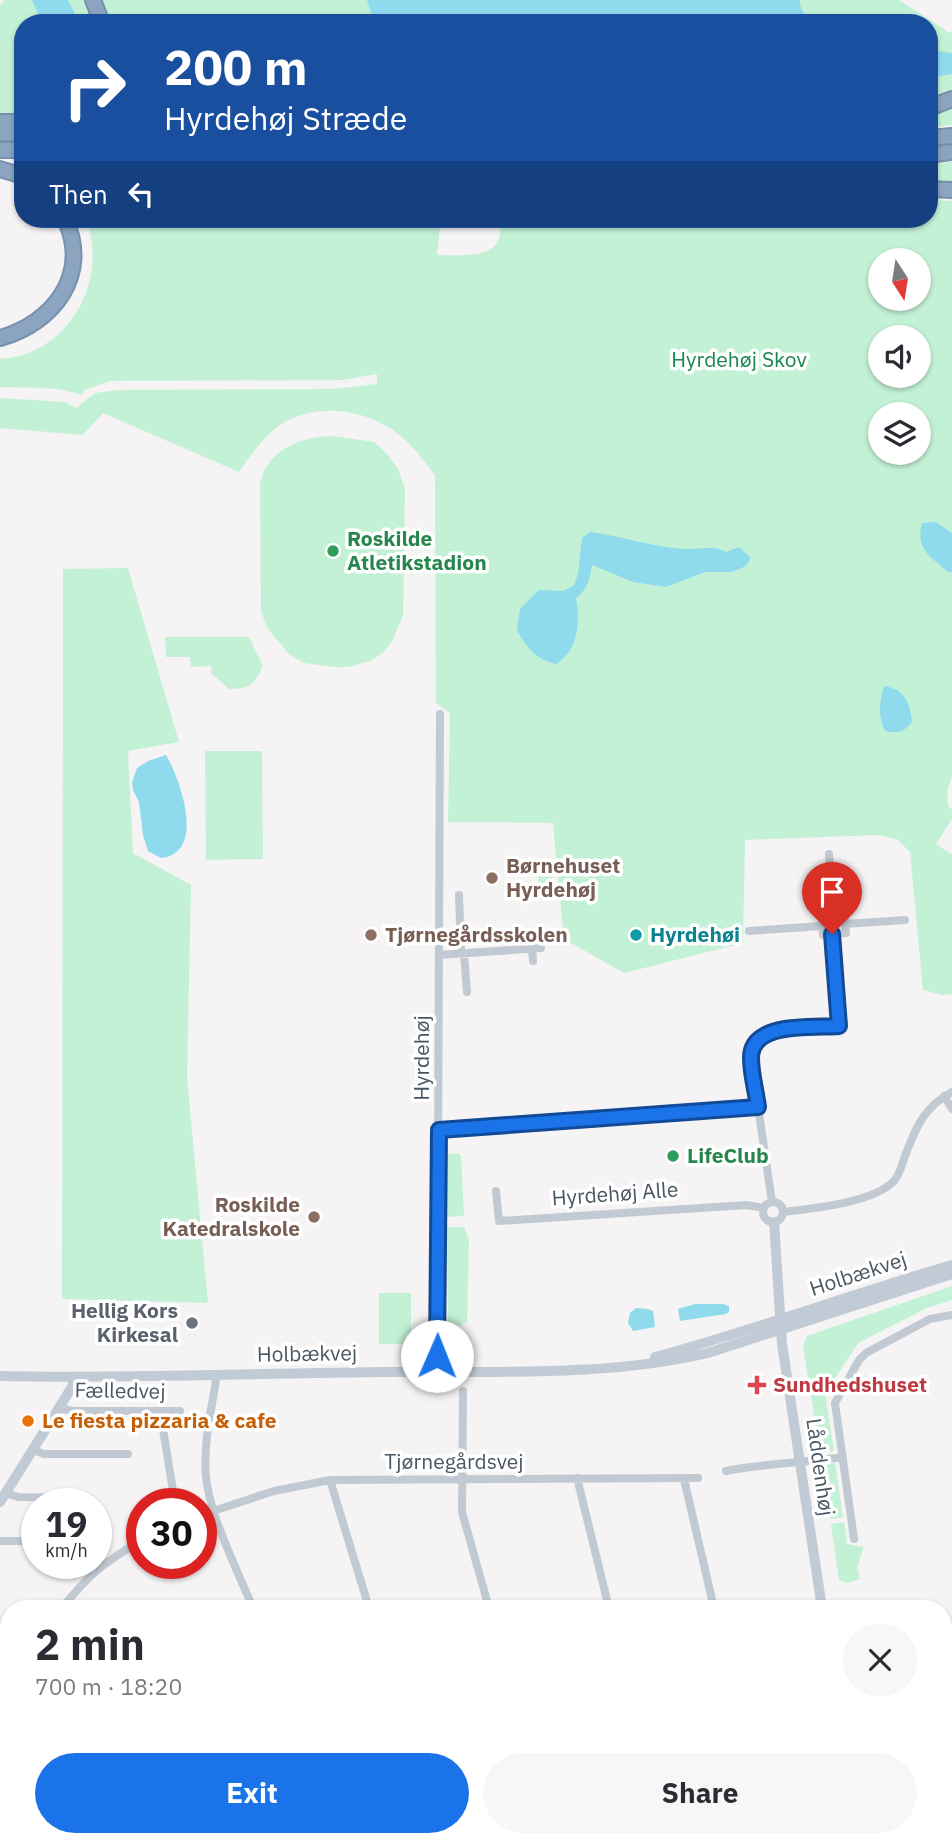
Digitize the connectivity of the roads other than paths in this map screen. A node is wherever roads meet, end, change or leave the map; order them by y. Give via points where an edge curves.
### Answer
1 (68, 228) edge
2 (0, 338) edge
3 (440, 714) dead end
4 (829, 854) dead end
5 (459, 895) dead end
6 (833, 910) junction
7 (905, 920) dead end
8 (845, 924) junction
9 (822, 926) junction
10 (749, 932) dead end
11 (832, 934) junction
12 (463, 953) junction
13 (439, 955) junction
14 (533, 961) dead end
15 (467, 992) dead end
16 (948, 1094) edge
17 (758, 1107) junction
18 (952, 1109) edge
19 (439, 1130) junction
20 (496, 1191) dead end
21 (772, 1202) junction
22 (764, 1208) junction
23 (784, 1212) junction
24 (774, 1222) junction
25 (952, 1265) edge
26 (952, 1274) edge
27 (952, 1315) edge
28 (781, 1325) junction
29 (437, 1371) junction
30 (217, 1374) junction
31 (0, 1376) edge
32 (74, 1377) junction
33 (463, 1391) dead end
34 (59, 1408) junction
35 (180, 1411) dead end
36 (209, 1422) junction
37 (33, 1450) junction
38 (128, 1454) dead end
39 (843, 1457) junction
40 (800, 1463) junction
41 (726, 1471) dead end
42 (577, 1478) junction
43 (698, 1478) dead end
44 (684, 1479) junction
45 (330, 1480) junction
46 (461, 1480) junction
47 (173, 1488) edge
48 (209, 1488) edge
49 (21, 1497) edge
50 (3, 1498) edge
51 (217, 1510) edge
52 (217, 1519) edge
53 (854, 1539) dead end
54 (0, 1541) edge
55 (21, 1541) edge
56 (126, 1549) edge
57 (69, 1600) edge
58 (247, 1600) edge
59 (367, 1600) edge
60 (487, 1600) edge
61 (607, 1600) edge
62 (712, 1600) edge
63 (821, 1600) edge

1 - 2 highway via 72,266 55,306 39,321
3 - 13 street, Hyrdehøj
4 - 6 street
5 - 12 street
6 - 8 street via 844,909
6 - 9 street via 821,911
7 - 8 street
8 - 11 street via 846,933
9 - 10 street
9 - 11 street via 823,935
11 - 17 street via 839,1026 773,1031 756,1041 751,1059
12 - 13 street
12 - 14 street via 537,948
12 - 15 street
13 - 19 street, Hyrdehøj
16 - 18 street
16 - 23 street via 932,1104 917,1123 900,1170 887,1186 832,1205
17 - 19 street
17 - 21 street
19 - 29 street, Hyrdehøj
20 - 22 street, Hyrdehøj Alle via 499,1221 747,1205
21 - 22 street
21 - 23 street via 779,1203
22 - 24 street via 765,1218
23 - 24 street
24 - 28 street
25 - 28 street, Holbækvej via 886,1284
26 - 28 street, Holbækvej
27 - 39 street via 930,1320 859,1360 835,1403
28 - 29 street, Holbækvej via 615,1368
28 - 40 street, Låddenhøj
29 - 30 street, Holbækvej
30 - 32 street, Holbækvej
30 - 36 street
31 - 32 street, Holbækvej
32 - 34 street, Fælledvej
33 - 46 street
34 - 35 street, Fælledvej
34 - 37 street, Fælledvej
36 - 47 street via 173,1423 163,1429
36 - 48 street
37 - 38 street via 44,1454
37 - 50 street, Fælledvej
39 - 40 street
39 - 53 street
40 - 41 street
40 - 63 street, Låddenhøj
42 - 44 street, Tjørnegårdsvej
42 - 46 street, Tjørnegårdsvej
42 - 61 street
43 - 44 street, Tjørnegårdsvej
44 - 62 street
45 - 46 street, Tjørnegårdsvej
45 - 51 street, Tjørnegårdsvej
45 - 59 street
46 - 60 street via 463,1522
49 - 50 street, Fælledvej
52 - 58 street
54 - 55 street
56 - 57 street via 104,1562

